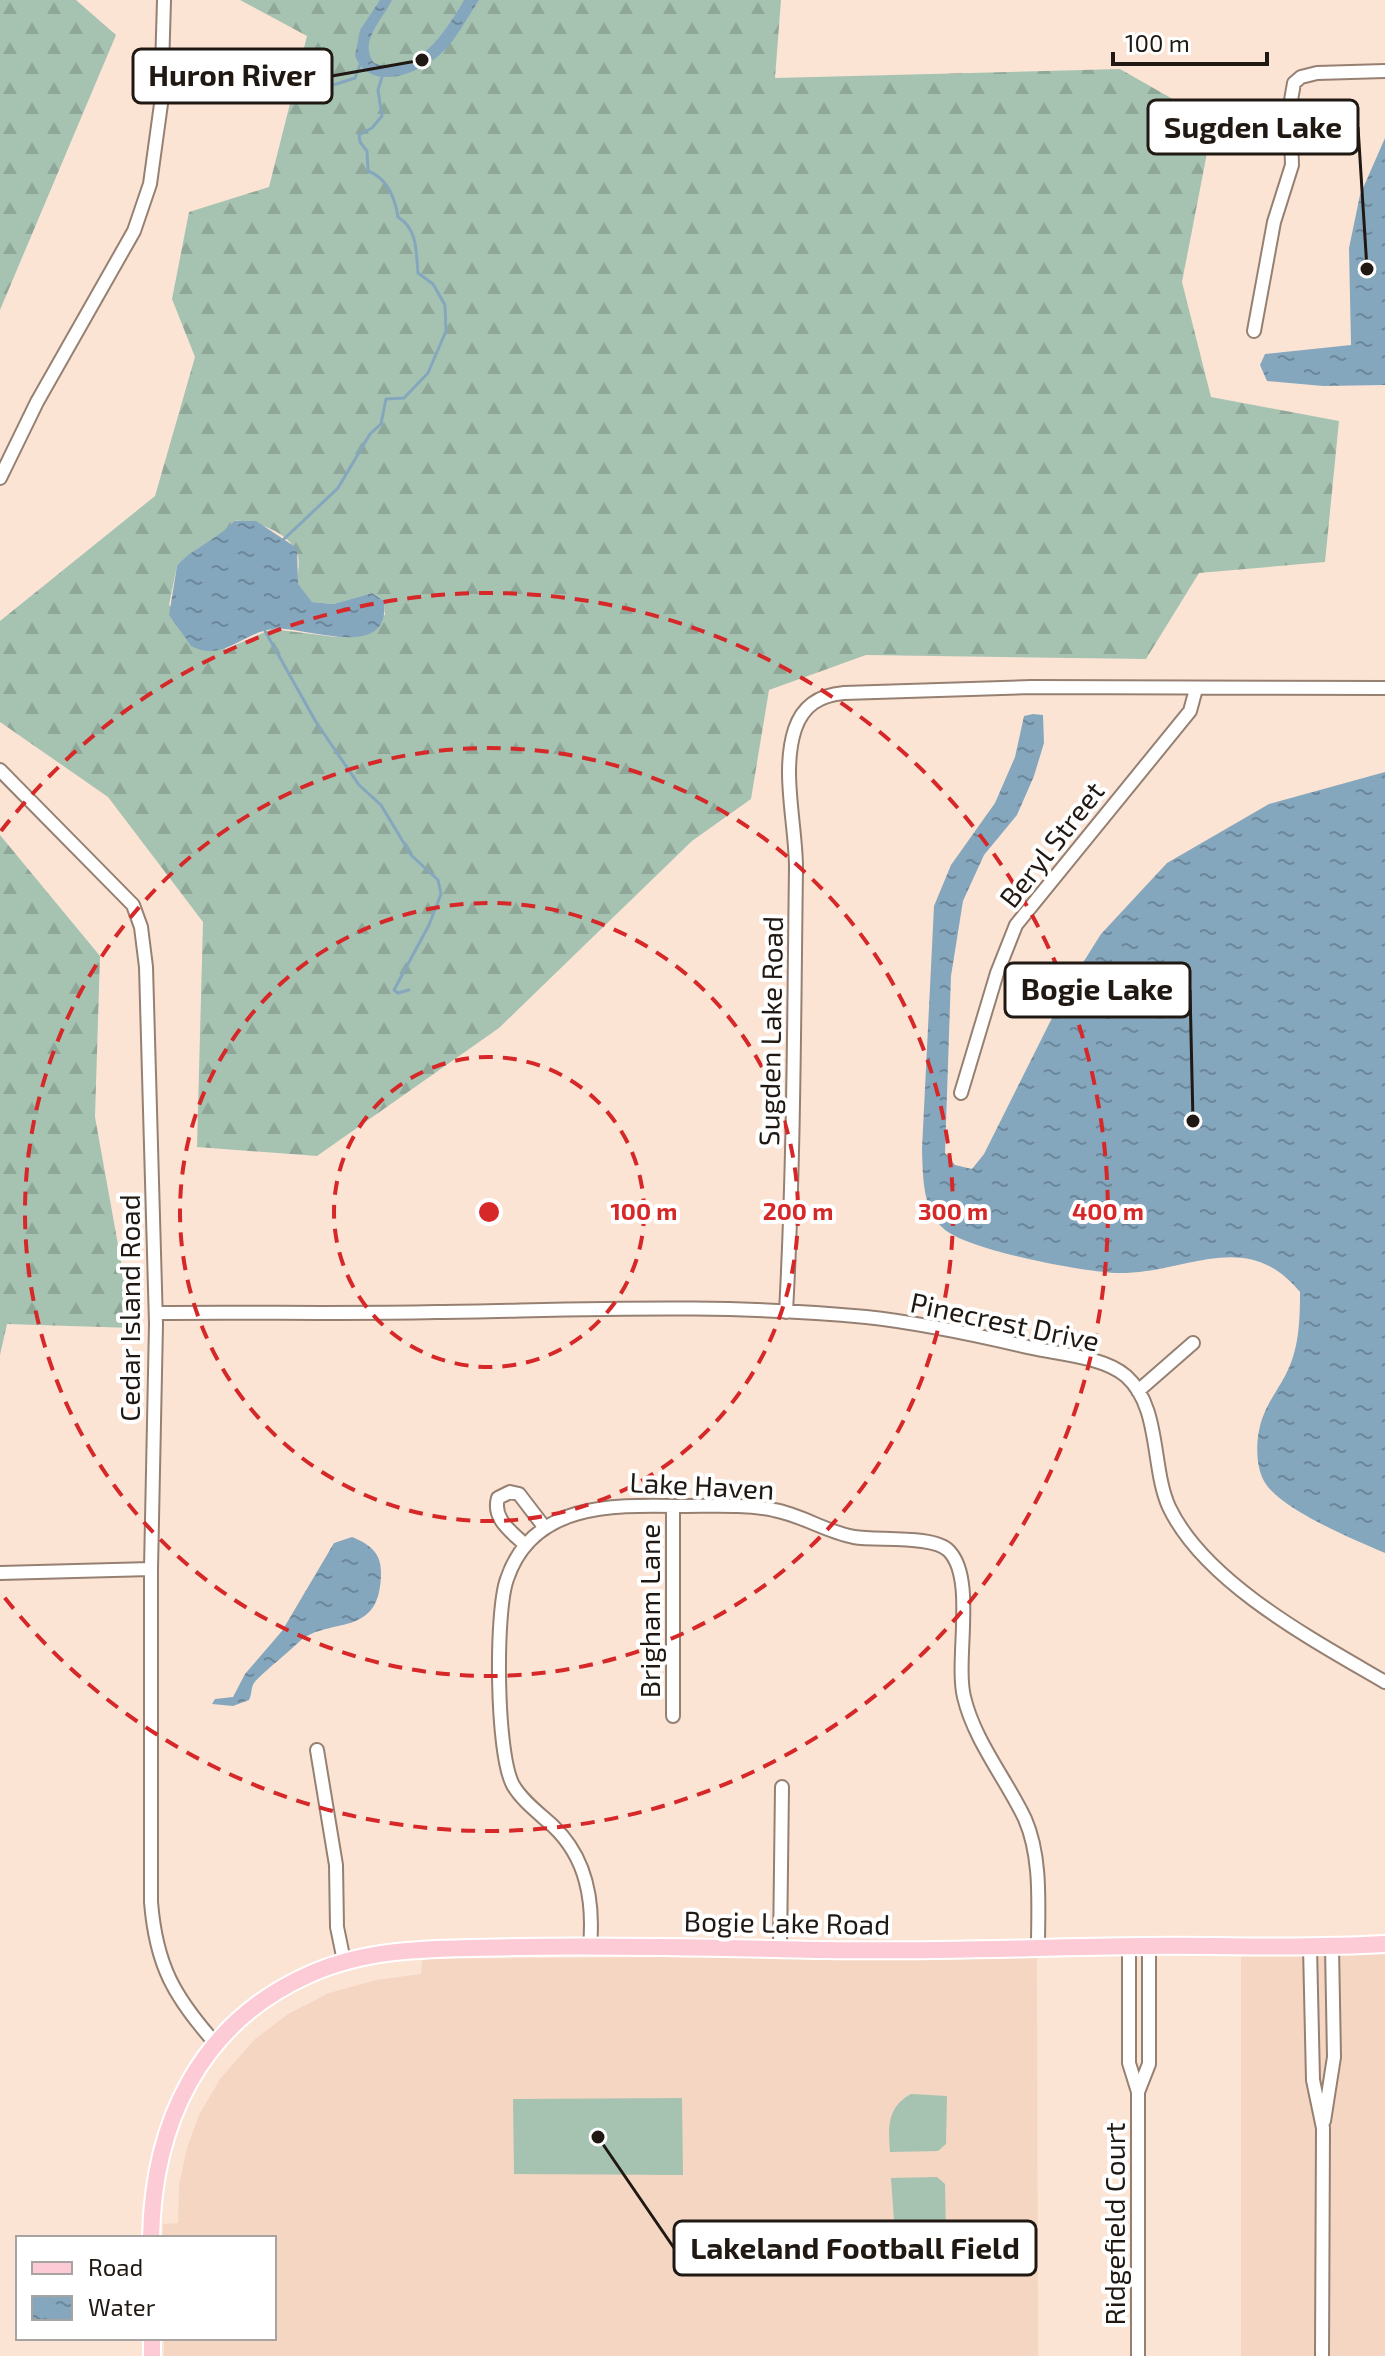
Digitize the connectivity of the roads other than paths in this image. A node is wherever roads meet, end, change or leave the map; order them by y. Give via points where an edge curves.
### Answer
1 (164, 0) edge
2 (1385, 71) edge
3 (1254, 331) dead end
4 (0, 478) edge
5 (1385, 688) edge
6 (1196, 689) junction
7 (0, 770) edge
8 (961, 1093) dead end
9 (786, 1312) junction
10 (156, 1313) junction
11 (1193, 1343) dead end
12 (1138, 1391) junction
13 (673, 1506) junction
14 (545, 1528) junction
15 (525, 1545) junction
16 (151, 1569) junction
17 (0, 1573) edge
18 (1385, 1682) edge
19 (673, 1716) dead end
20 (317, 1750) dead end
21 (782, 1787) dead end
22 (1385, 1944) edge
23 (590, 1946) junction
24 (1129, 1946) junction
25 (1149, 1946) junction
26 (1038, 1947) junction
27 (1310, 1947) junction
28 (1332, 1947) junction
29 (780, 1948) junction
30 (344, 1961) junction
31 (1313, 2026) junction
32 (1333, 2026) junction
33 (216, 2044) junction
34 (1138, 2092) junction
35 (1323, 2128) junction
36 (151, 2236) edge
37 (1138, 2356) edge
38 (1322, 2356) edge

1 - 4 street via 156,153 142,208
2 - 3 street via 1317,73 1294,83 1292,165 1269,244
5 - 6 street, Sugden Lake Road
6 - 8 street, Beryl Street via 1190,711 1016,925
6 - 9 street, Sugden Lake Road via 844,693 816,700 801,714 791,747 796,886
7 - 10 street, Cedar Island Road via 113,882 133,905 141,927
9 - 10 street via 665,1307
9 - 12 street, Pinecrest Drive via 953,1330 1079,1358 1125,1374
10 - 16 street, Cedar Island Road
11 - 12 street
12 - 18 street via 1150,1421 1168,1506 1191,1543 1256,1601
13 - 14 street, Lake Haven via 600,1506
13 - 19 street, Brigham Lane
13 - 26 street, Lake Haven via 778,1510 852,1536 933,1543 949,1550 960,1569 963,1696 1031,1837
14 - 15 street, Lake Haven
14 - 15 street via 519,1494 498,1498 498,1518
15 - 23 street, Lake Haven via 505,1583 500,1681 504,1760 513,1785 579,1858 590,1897
16 - 17 street
16 - 33 street, Cedar Island Road via 154,1938 164,1972
20 - 30 street via 336,1865 337,1927
21 - 29 street
22 - 28 main road, Bogie Lake Road
23 - 29 main road, Bogie Lake Road
23 - 30 main road, Bogie Lake Road via 415,1949
24 - 25 main road, Bogie Lake Road
24 - 26 main road, Bogie Lake Road
24 - 34 street, Ridgefield Court via 1129,2063
25 - 27 main road, Bogie Lake Road
25 - 34 street, Ridgefield Court via 1149,2064
26 - 29 main road, Bogie Lake Road
27 - 28 main road, Bogie Lake Road
27 - 31 street
28 - 32 street
30 - 33 main road, Bogie Lake Road via 269,1996
31 - 32 street
31 - 35 street via 1313,2080
32 - 35 street via 1332,2083
33 - 36 main road, Bogie Lake Road via 186,2087 166,2133 155,2179
34 - 37 street, Ridgefield Court
35 - 38 street

